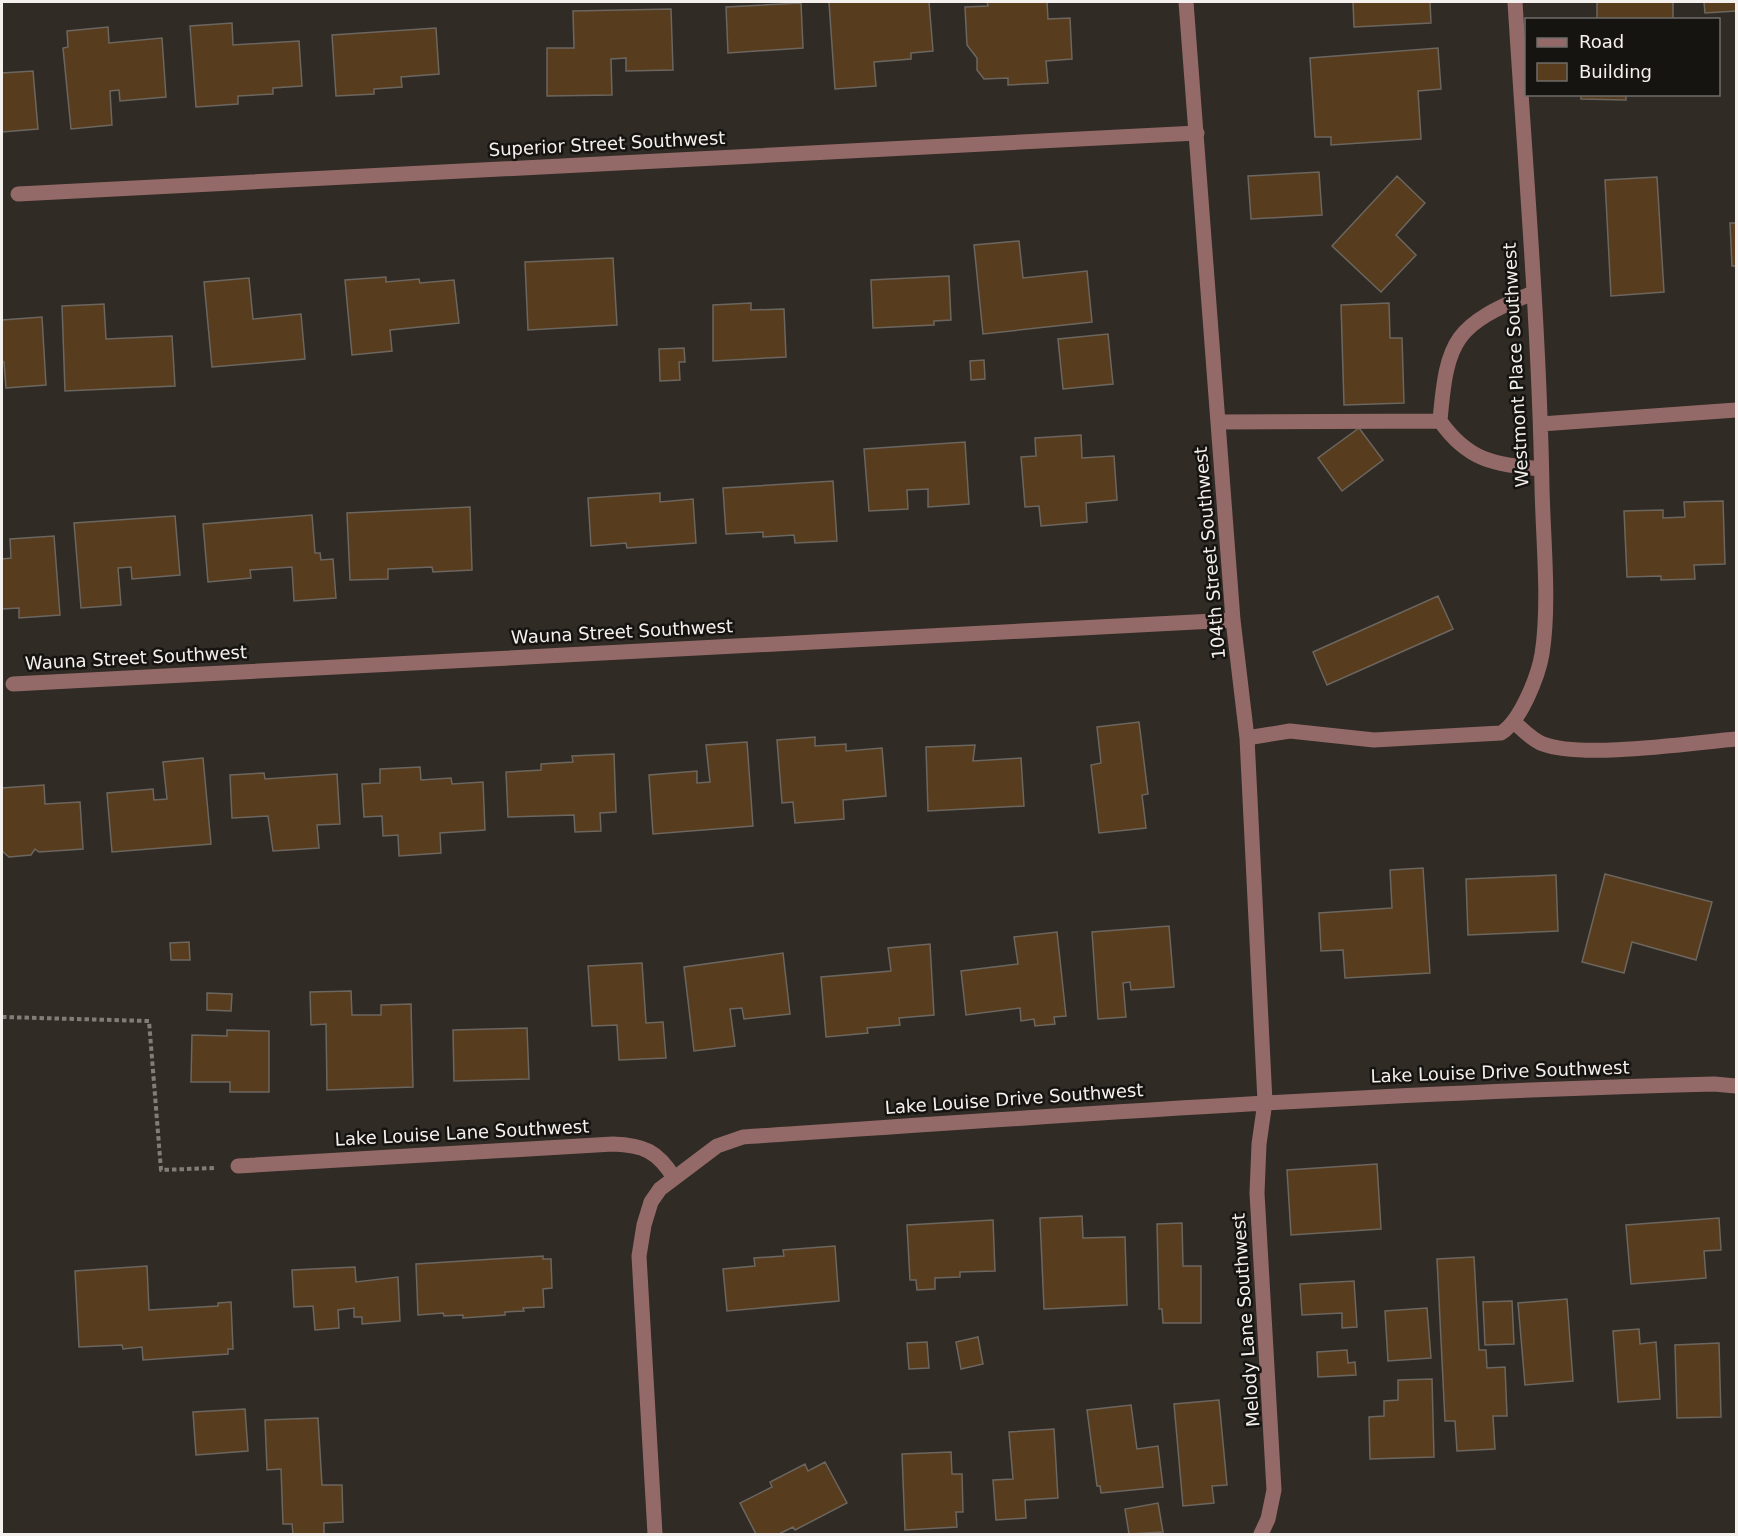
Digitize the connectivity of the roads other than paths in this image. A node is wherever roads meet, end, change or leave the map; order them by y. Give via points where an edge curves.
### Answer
1 (1186, 2) edge
2 (1515, 2) edge
3 (1197, 133) junction
4 (18, 194) dead end
5 (1533, 293) junction
6 (1737, 410) edge
7 (1440, 421) junction
8 (1219, 422) junction
9 (1541, 424) junction
10 (1541, 470) junction
11 (1233, 620) junction
12 (13, 684) dead end
13 (1514, 722) junction
14 (1247, 738) junction
15 (1737, 739) edge
16 (1737, 1086) edge
17 (1265, 1102) junction
18 (238, 1166) road end
19 (674, 1178) junction
20 (655, 1534) edge
21 (1260, 1534) edge

1 - 3 street, 104th Street Southwest
2 - 5 street, Westmont Place Southwest
3 - 4 street, Superior Street Southwest
3 - 8 street, 104th Street Southwest
5 - 7 street via 1493,309 1473,322 1452,350 1444,373
5 - 9 street, Westmont Place Southwest
6 - 9 street
7 - 8 street
7 - 10 street via 1452,439 1491,463
8 - 11 street, 104th Street Southwest
9 - 10 street, Westmont Place Southwest
10 - 13 street, Westmont Place Southwest via 1542,655
11 - 12 street, Wauna Street Southwest
11 - 14 street, 104th Street Southwest
13 - 14 street via 1501,733 1374,740 1290,730
13 - 15 street via 1544,745 1576,750
14 - 17 street, 104th Street Southwest
16 - 17 street, Lake Louise Drive Southwest via 1568,1088
17 - 19 street, Lake Louise Drive Southwest via 743,1137 717,1146
17 - 21 street, Melody Lane Southwest via 1257,1193 1274,1490 1268,1519
18 - 19 street, Lake Louise Lane Southwest via 614,1144 637,1145 650,1151
19 - 20 street, Lake Louise Drive Southwest via 651,1202 639,1256

